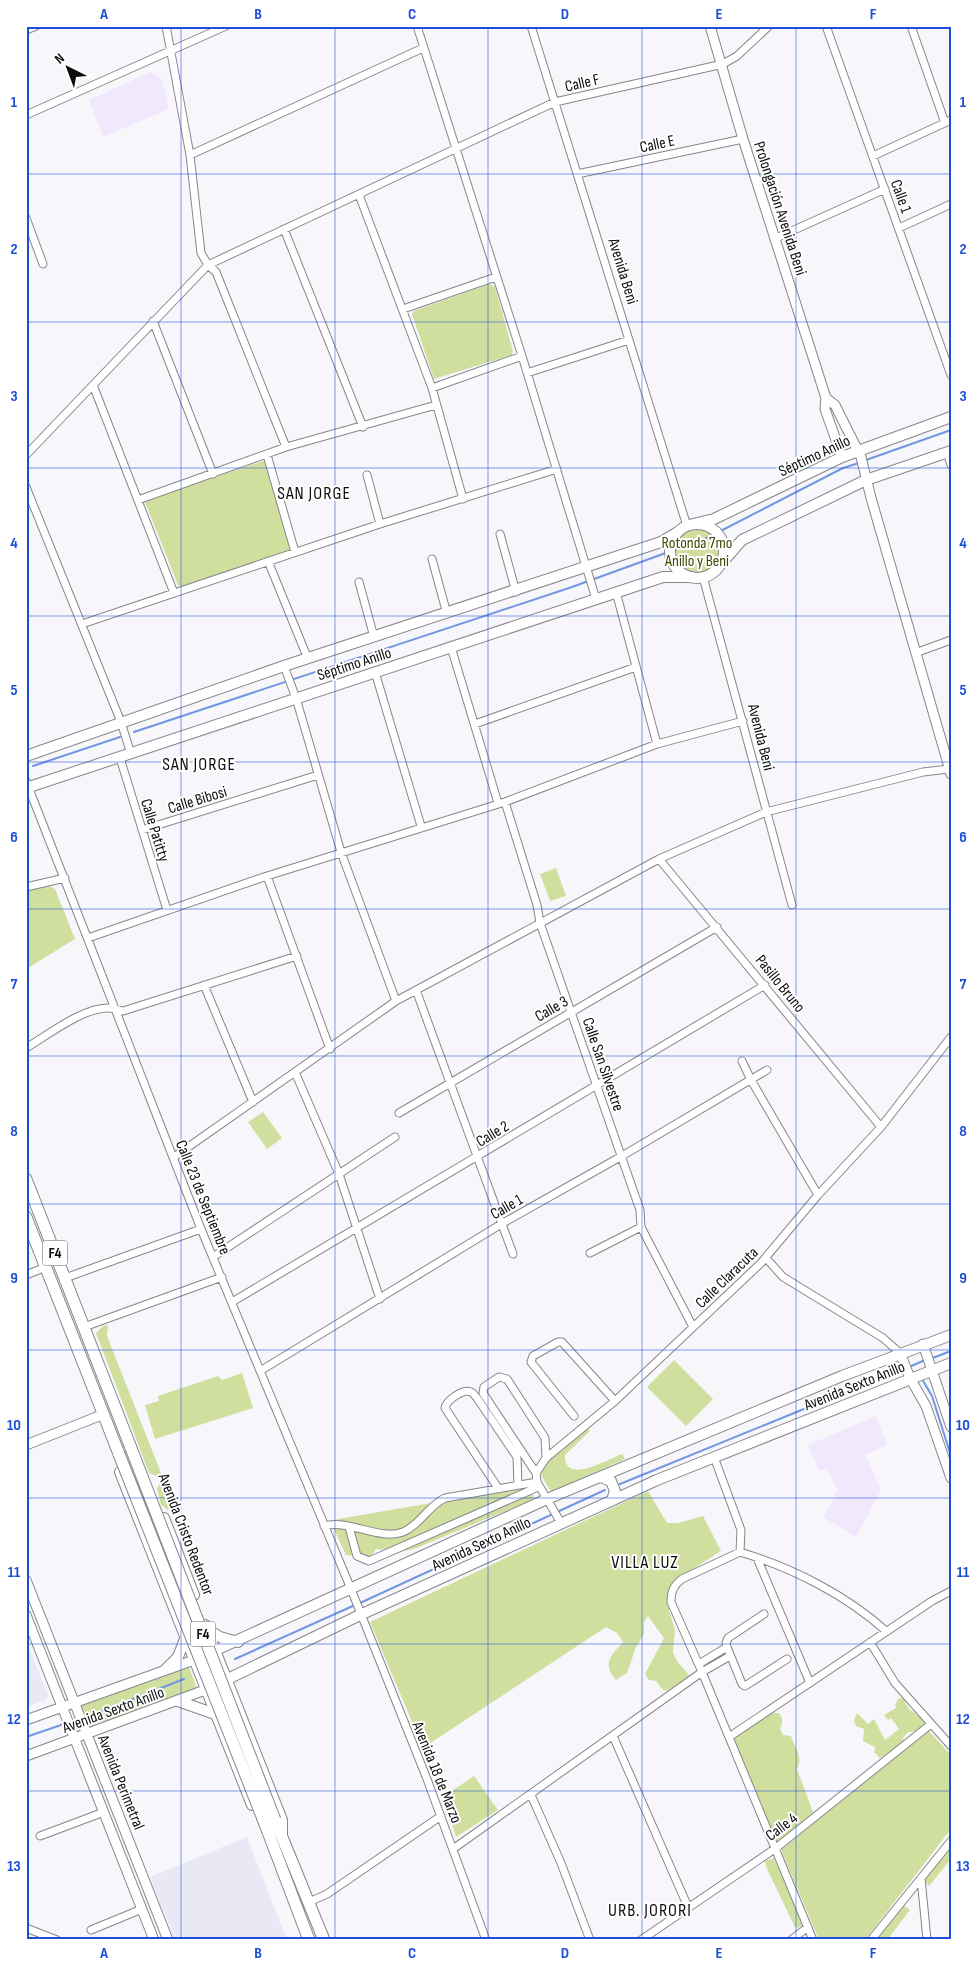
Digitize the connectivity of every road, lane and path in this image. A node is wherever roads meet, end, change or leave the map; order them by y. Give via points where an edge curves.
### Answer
1 (36, 26) edge
2 (166, 26) edge
3 (226, 26) edge
4 (417, 26) edge
5 (531, 26) edge
6 (710, 26) edge
7 (769, 26) edge
8 (826, 26) edge
9 (911, 26) edge
10 (26, 30) edge
11 (424, 48) junction
12 (170, 52) junction
13 (723, 64) junction
14 (555, 102) junction
15 (26, 115) edge
16 (948, 122) edge
17 (743, 139) junction
18 (455, 150) junction
19 (190, 155) junction
20 (873, 156) junction
21 (577, 174) junction
22 (885, 190) junction
23 (359, 195) junction
24 (951, 204) edge
25 (26, 218) edge
26 (898, 228) junction
27 (284, 229) junction
28 (774, 240) junction
29 (42, 264) dead end
30 (208, 265) junction
31 (496, 277) junction
32 (403, 309) junction
33 (153, 321) junction
34 (629, 340) junction
35 (522, 356) junction
36 (527, 373) junction
37 (951, 375) edge
38 (93, 385) junction
39 (432, 388) junction
40 (826, 398) junction
41 (436, 405) junction
42 (951, 417) edge
43 (363, 427) junction
44 (286, 448) junction
45 (949, 451) edge
46 (859, 454) junction
47 (26, 455) edge
48 (267, 455) junction
49 (842, 457) junction
50 (951, 465) edge
51 (557, 469) junction
52 (213, 474) junction
53 (367, 475) dead end
54 (866, 480) junction
55 (26, 487) edge
56 (463, 499) junction
57 (138, 500) junction
58 (380, 524) junction
59 (690, 525) junction
60 (678, 532) junction
61 (500, 534) dead end
62 (295, 552) junction
63 (432, 559) dead end
64 (268, 561) junction
65 (720, 564) junction
66 (588, 567) junction
67 (692, 577) junction
68 (703, 577) junction
69 (359, 582) dead end
70 (516, 592) junction
71 (616, 592) junction
72 (174, 593) junction
73 (596, 599) junction
74 (447, 614) junction
75 (82, 624) junction
76 (374, 638) junction
77 (951, 640) edge
78 (451, 647) junction
79 (915, 653) junction
80 (308, 659) junction
81 (636, 666) junction
82 (286, 671) junction
83 (375, 672) junction
84 (296, 698) junction
85 (743, 721) junction
86 (121, 722) junction
87 (475, 724) junction
88 (657, 744) junction
89 (130, 754) junction
90 (26, 756) edge
91 (120, 758) junction
92 (950, 771) edge
93 (318, 775) junction
94 (27, 785) edge
95 (501, 802) junction
96 (766, 812) junction
97 (421, 826) junction
98 (142, 830) junction
99 (342, 852) junction
100 (659, 859) junction
101 (267, 876) junction
102 (65, 878) junction
103 (26, 887) edge
104 (792, 905) dead end
105 (167, 910) junction
106 (540, 923) junction
107 (717, 927) junction
108 (88, 938) junction
109 (296, 956) junction
110 (204, 985) junction
111 (765, 985) junction
112 (416, 990) junction
113 (396, 1001) junction
114 (116, 1009) junction
115 (572, 1012) junction
116 (951, 1037) edge
117 (26, 1048) edge
118 (330, 1049) junction
119 (742, 1061) dead end
120 (767, 1070) dead end
121 (295, 1072) junction
122 (750, 1080) junction
123 (451, 1083) junction
124 (596, 1086) junction
125 (253, 1102) junction
126 (399, 1113) dead end
127 (881, 1127) junction
128 (395, 1137) dead end
129 (622, 1156) junction
130 (174, 1157) junction
131 (477, 1158) junction
132 (339, 1174) junction
133 (26, 1179) edge
134 (818, 1195) junction
135 (26, 1217) edge
136 (503, 1223) junction
137 (358, 1226) junction
138 (641, 1227) junction
139 (201, 1229) junction
140 (590, 1253) dead end
141 (512, 1254) dead end
142 (213, 1257) junction
143 (766, 1258) junction
144 (46, 1268) junction
145 (26, 1275) edge
146 (222, 1277) junction
147 (65, 1278) junction
148 (380, 1299) junction
149 (232, 1302) junction
150 (84, 1327) junction
151 (693, 1327) junction
152 (951, 1335) edge
153 (924, 1347) junction
154 (901, 1356) junction
155 (951, 1364) edge
156 (932, 1366) junction
157 (260, 1371) junction
158 (908, 1375) junction
159 (615, 1401) junction
160 (943, 1403) junction
161 (951, 1411) edge
162 (119, 1416) junction
163 (574, 1416) dead end
164 (106, 1419) junction
165 (951, 1427) edge
166 (26, 1445) edge
167 (714, 1457) junction
168 (546, 1458) junction
169 (620, 1469) junction
170 (536, 1473) junction
171 (601, 1476) junction
172 (951, 1478) edge
173 (518, 1484) junction
174 (537, 1484) junction
175 (498, 1488) junction
176 (630, 1492) junction
177 (612, 1500) junction
178 (549, 1502) junction
179 (558, 1519) junction
180 (324, 1526) junction
181 (349, 1527) junction
182 (740, 1552) junction
183 (758, 1558) junction
184 (26, 1580) edge
185 (951, 1591) edge
186 (353, 1594) junction
187 (38, 1611) junction
188 (359, 1611) junction
189 (764, 1614) dead end
190 (26, 1615) edge
191 (206, 1628) junction
192 (886, 1631) junction
193 (185, 1639) junction
194 (238, 1642) junction
195 (870, 1642) junction
196 (727, 1647) junction
197 (216, 1651) junction
198 (730, 1656) junction
199 (787, 1659) dead end
200 (194, 1660) junction
201 (699, 1664) junction
202 (165, 1670) junction
203 (247, 1671) junction
204 (702, 1672) junction
205 (228, 1680) junction
206 (810, 1683) junction
207 (205, 1690) junction
208 (178, 1701) junction
209 (237, 1702) junction
210 (75, 1703) junction
211 (63, 1707) junction
212 (215, 1714) junction
213 (26, 1720) edge
214 (931, 1724) junction
215 (87, 1734) junction
216 (613, 1736) junction
217 (729, 1736) junction
218 (75, 1739) junction
219 (951, 1746) edge
220 (26, 1756) edge
221 (106, 1781) junction
222 (94, 1786) junction
223 (531, 1795) junction
224 (104, 1812) junction
225 (441, 1816) junction
226 (270, 1822) junction
227 (40, 1836) dead end
228 (276, 1837) junction
229 (951, 1841) edge
230 (453, 1848) junction
231 (776, 1848) junction
232 (135, 1856) junction
233 (123, 1862) junction
234 (920, 1878) junction
235 (309, 1902) junction
236 (688, 1907) junction
237 (142, 1909) junction
238 (808, 1926) junction
239 (26, 1928) edge
240 (91, 1930) dead end
241 (164, 1930) junction
242 (649, 1937) edge
243 (153, 1938) edge
244 (56, 1940) edge
245 (168, 1940) edge
246 (309, 1940) edge
247 (324, 1940) edge
248 (486, 1940) edge
249 (590, 1940) edge
250 (641, 1940) edge
251 (791, 1940) edge
252 (814, 1940) edge
253 (871, 1940) edge
254 (927, 1940) edge

1 - 10 street
2 - 12 street
3 - 12 street
4 - 11 street
5 - 14 street, Avenida Beni
6 - 13 street, Prolongación Avenida Beni
7 - 13 street via 737,56
8 - 20 street, Calle 1
9 - 16 street
11 - 18 street
11 - 19 street
12 - 15 street
12 - 19 street
13 - 14 street, Calle F
13 - 17 street, Prolongación Avenida Beni
14 - 18 street, Calle F
14 - 21 street, Avenida Beni
16 - 20 street
17 - 21 street, Calle E
17 - 28 street, Prolongación Avenida Beni
18 - 23 street, Calle F
18 - 31 street
19 - 30 street via 198,239
20 - 22 street, Calle 1
21 - 34 street, Avenida Beni
22 - 26 street, Calle 1
22 - 28 street
23 - 27 street, Calle F
23 - 32 street
24 - 26 street
25 - 29 street
26 - 37 street, Calle 1
27 - 30 street, Calle F
27 - 43 street
28 - 40 street, Prolongación Avenida Beni
30 - 33 street
30 - 44 street via 216,272
31 - 32 street
31 - 35 street
32 - 39 street
33 - 38 street
33 - 52 street
34 - 36 street
34 - 59 street, Avenida Beni
35 - 36 street
35 - 39 street
36 - 51 street
38 - 47 street
38 - 57 street
39 - 41 street
40 - 46 street, Prolongación Avenida Beni via 835,405
40 - 49 street, Prolongación Avenida Beni via 825,409
41 - 43 street
41 - 56 street
42 - 46 main road, Séptimo Anillo
43 - 44 street
44 - 48 street
45 - 50 street
45 - 54 main road
46 - 49 main road, Séptimo Anillo
46 - 54 street, Prolongación Avenida Beni
48 - 52 street
48 - 62 street
49 - 59 main road, Séptimo Anillo via 714,519
51 - 56 street
51 - 66 street
52 - 57 street
53 - 58 street
54 - 65 main road via 739,542
54 - 79 street
55 - 75 street
56 - 58 street
57 - 72 street
58 - 62 street
59 - 60 main road
59 - 65 main road via 701,524 716,533 724,551
60 - 66 main road, Séptimo Anillo via 661,542
60 - 67 main road via 671,544 670,555 678,570
61 - 70 street
62 - 64 street
63 - 74 street
64 - 72 street
64 - 80 street
65 - 68 main road
66 - 70 main road, Séptimo Anillo
66 - 73 street
67 - 68 main road
67 - 71 main road, Séptimo Anillo via 670,576
68 - 85 street, Avenida Beni
69 - 76 street
70 - 74 main road, Séptimo Anillo
71 - 73 main road, Séptimo Anillo
71 - 81 street
72 - 75 street
73 - 78 main road, Séptimo Anillo
74 - 76 main road, Séptimo Anillo
75 - 86 street
76 - 80 main road, Séptimo Anillo
77 - 79 street
78 - 83 main road, Séptimo Anillo
78 - 87 street, Calle San Silvestre
79 - 92 street
80 - 82 main road, Séptimo Anillo
81 - 87 street
81 - 88 street
82 - 84 street
82 - 86 main road, Séptimo Anillo
83 - 84 main road, Séptimo Anillo
83 - 97 street
84 - 89 main road, Séptimo Anillo
84 - 93 street
85 - 88 street
85 - 96 street, Avenida Beni
86 - 89 street
86 - 90 main road, Séptimo Anillo
87 - 95 street, Calle San Silvestre
88 - 95 street
89 - 91 main road, Séptimo Anillo
91 - 94 main road, Séptimo Anillo
91 - 98 street, Calle Patitty
92 - 96 street via 923,772
93 - 98 street, Calle Bibosi
93 - 99 street
94 - 102 street, Calle 23 de Septiembre
95 - 97 street
95 - 106 street, Calle San Silvestre via 537,905
96 - 100 street
96 - 104 street, Avenida Beni
97 - 99 street
98 - 105 street, Calle Patitty
99 - 101 street
99 - 113 street
100 - 106 street
100 - 107 street, Pasillo Bruno
101 - 105 street
101 - 109 street
102 - 103 street
102 - 108 street, Calle 23 de Septiembre
105 - 108 street
106 - 112 street
106 - 115 street, Calle San Silvestre
107 - 111 street, Pasillo Bruno
107 - 115 street, Calle 3
108 - 114 street, Calle 23 de Septiembre
109 - 110 street
109 - 118 street
110 - 114 street via 124,1011
110 - 125 street
111 - 124 street, Calle 2
111 - 127 street, Pasillo Bruno
112 - 113 street
112 - 123 street
113 - 118 street
114 - 117 street via 98,1010 72,1020
114 - 130 street, Calle 23 de Septiembre
115 - 123 street, Calle 3
115 - 124 street, Calle San Silvestre
116 - 127 street, Calle Claracuta
118 - 121 street
119 - 122 street
120 - 122 street, Calle 1
121 - 125 street
121 - 132 street
122 - 129 street, Calle 1
122 - 134 street
123 - 126 street, Calle 3
123 - 131 street
124 - 129 street, Calle San Silvestre
124 - 131 street, Calle 2
125 - 130 street
127 - 134 street, Calle Claracuta
128 - 132 street
129 - 136 street, Calle 1
129 - 138 street, Calle San Silvestre via 640,1210
130 - 139 street, Calle 23 de Septiembre
131 - 136 street
131 - 137 street, Calle 2
132 - 137 street
132 - 142 street
133 - 147 highway, Avenida Cristo Redentor / F4
134 - 143 street, Calle Claracuta
135 - 144 highway, Avenida Cristo Redentor / F4
136 - 141 street
136 - 148 street, Calle 1
137 - 148 street
137 - 149 street, Calle 2
138 - 140 street
138 - 151 street, Calle San Silvestre
139 - 142 street, Calle 23 de Septiembre
139 - 147 street
142 - 146 street, Calle 23 de Septiembre
143 - 151 street, Calle Claracuta
143 - 154 street via 783,1277 884,1338
144 - 145 street
144 - 164 highway, Avenida Cristo Redentor / F4
146 - 149 street, Calle 23 de Septiembre
146 - 150 street
147 - 150 highway, Avenida Cristo Redentor / F4
148 - 157 street, Calle 1
149 - 157 street, Calle 23 de Septiembre
150 - 162 highway, Avenida Cristo Redentor / F4
151 - 159 street, Calle Claracuta
152 - 153 main road, Avenida Sexto Anillo
153 - 154 main road, Avenida Sexto Anillo
153 - 156 street
154 - 158 street
154 - 169 main road, Avenida Sexto Anillo
155 - 156 main road, Avenida Sexto Anillo
156 - 158 main road, Avenida Sexto Anillo
156 - 160 street
157 - 180 street, Calle 23 de Septiembre
158 - 167 main road, Avenida Sexto Anillo
158 - 172 street via 926,1406
159 - 163 street via 562,1342 558,1342 533,1356 531,1362
159 - 168 street, Calle Claracuta
160 - 161 street
160 - 165 street
162 - 191 main road, Avenida Cristo Redentor via 131,1438
162 - 226 highway, Avenida Cristo Redentor / F4, bridge
164 - 166 street
164 - 193 main road, Avenida Cristo Redentor via 110,1447
164 - 226 highway, Avenida Cristo Redentor / F4, bridge
167 - 176 main road, Avenida Sexto Anillo
167 - 182 street via 741,1530
168 - 170 street, Calle Claracuta
168 - 170 street via 546,1438 507,1379 499,1377 484,1387 483,1393
169 - 171 main road, Avenida Sexto Anillo
169 - 176 main road via 617,1479 620,1488
170 - 174 street
171 - 177 main road via 610,1481 615,1491
171 - 178 main road, Avenida Sexto Anillo
173 - 174 street
173 - 175 street
173 - 175 street via 517,1457 477,1398 467,1391 450,1399 445,1408
174 - 178 street
174 - 181 street via 369,1561 357,1556
175 - 181 street via 445,1498 435,1503 413,1527 402,1532 389,1535
176 - 177 main road, Avenida Sexto Anillo
177 - 179 main road, Avenida Sexto Anillo
178 - 179 street
178 - 186 main road, Avenida Sexto Anillo
179 - 188 main road, Avenida Sexto Anillo
180 - 181 street via 337,1522
180 - 186 street, Calle 23 de Septiembre
182 - 183 street
182 - 201 street via 682,1579 676,1583 671,1595 671,1602
183 - 192 street via 837,1595 864,1611
183 - 206 street
184 - 187 street, Avenida Perimetral
185 - 192 street
186 - 188 street, Calle 23 de Septiembre
186 - 194 main road, Avenida Sexto Anillo
187 - 190 street
187 - 210 street, Avenida Perimetral
188 - 203 main road, Avenida Sexto Anillo
188 - 225 street, Avenida 18 de Marzo
189 - 196 street via 728,1638
190 - 211 street, Avenida Perimetral
191 - 193 main road via 201,1644
191 - 194 main road via 220,1637
191 - 197 main road, Avenida Cristo Redentor
192 - 195 street
193 - 200 main road, Avenida Cristo Redentor
193 - 202 main road via 178,1657
194 - 197 main road, Avenida Sexto Anillo
195 - 206 street
195 - 214 street via 891,1677
196 - 198 street
196 - 201 street
197 - 200 main road, Avenida Sexto Anillo
197 - 205 main road, Avenida Cristo Redentor
198 - 199 street via 745,1686
198 - 204 street
200 - 202 street, Avenida Sexto Anillo
200 - 207 main road, Avenida Cristo Redentor
201 - 204 street
202 - 210 street, Avenida Sexto Anillo
203 - 205 main road, Avenida Sexto Anillo
203 - 209 main road via 237,1683
204 - 216 street
204 - 217 street
205 - 207 main road, Avenida Sexto Anillo
205 - 209 main road, Avenida Cristo Redentor
206 - 217 street
207 - 208 street, Avenida Sexto Anillo
207 - 212 main road, Avenida Cristo Redentor
208 - 212 main road
208 - 215 street, Avenida Sexto Anillo
209 - 212 main road via 222,1696 216,1703
209 - 228 main road, Avenida Cristo Redentor via 282,1820
210 - 211 street, Avenida Sexto Anillo
210 - 215 street, Avenida Perimetral
211 - 213 street, Avenida Sexto Anillo
211 - 218 street, Avenida Perimetral
212 - 228 main road, Avenida Cristo Redentor via 261,1829
214 - 219 street
214 - 231 street, Calle 4
215 - 218 street, Avenida Sexto Anillo
215 - 221 street, Avenida Perimetral
216 - 223 street
216 - 236 street
217 - 231 street
218 - 220 street, Avenida Sexto Anillo
218 - 222 street, Avenida Perimetral
221 - 222 street
221 - 232 street, Avenida Perimetral
222 - 224 street, Avenida Perimetral
223 - 230 street
223 - 249 street
224 - 227 street
224 - 233 street, Avenida Perimetral
225 - 230 street, Avenida 18 de Marzo
225 - 235 street via 327,1894
226 - 228 highway, Avenida Cristo Redentor / F4
228 - 235 highway, Avenida Cristo Redentor / F4
228 - 246 highway, Avenida Cristo Redentor / F4
229 - 234 street
230 - 248 street, Avenida 18 de Marzo
231 - 236 street, Calle 4
231 - 238 street
232 - 233 street
232 - 241 street, Avenida Perimetral
233 - 237 street, Avenida Perimetral
234 - 253 street
234 - 254 street
235 - 247 highway, Avenida Cristo Redentor / F4
236 - 242 street, Calle 4
237 - 240 street
237 - 243 street, Avenida Perimetral
238 - 251 street
238 - 252 street
239 - 244 street
241 - 243 street
241 - 245 street, Avenida Perimetral
242 - 250 street, Calle 4

